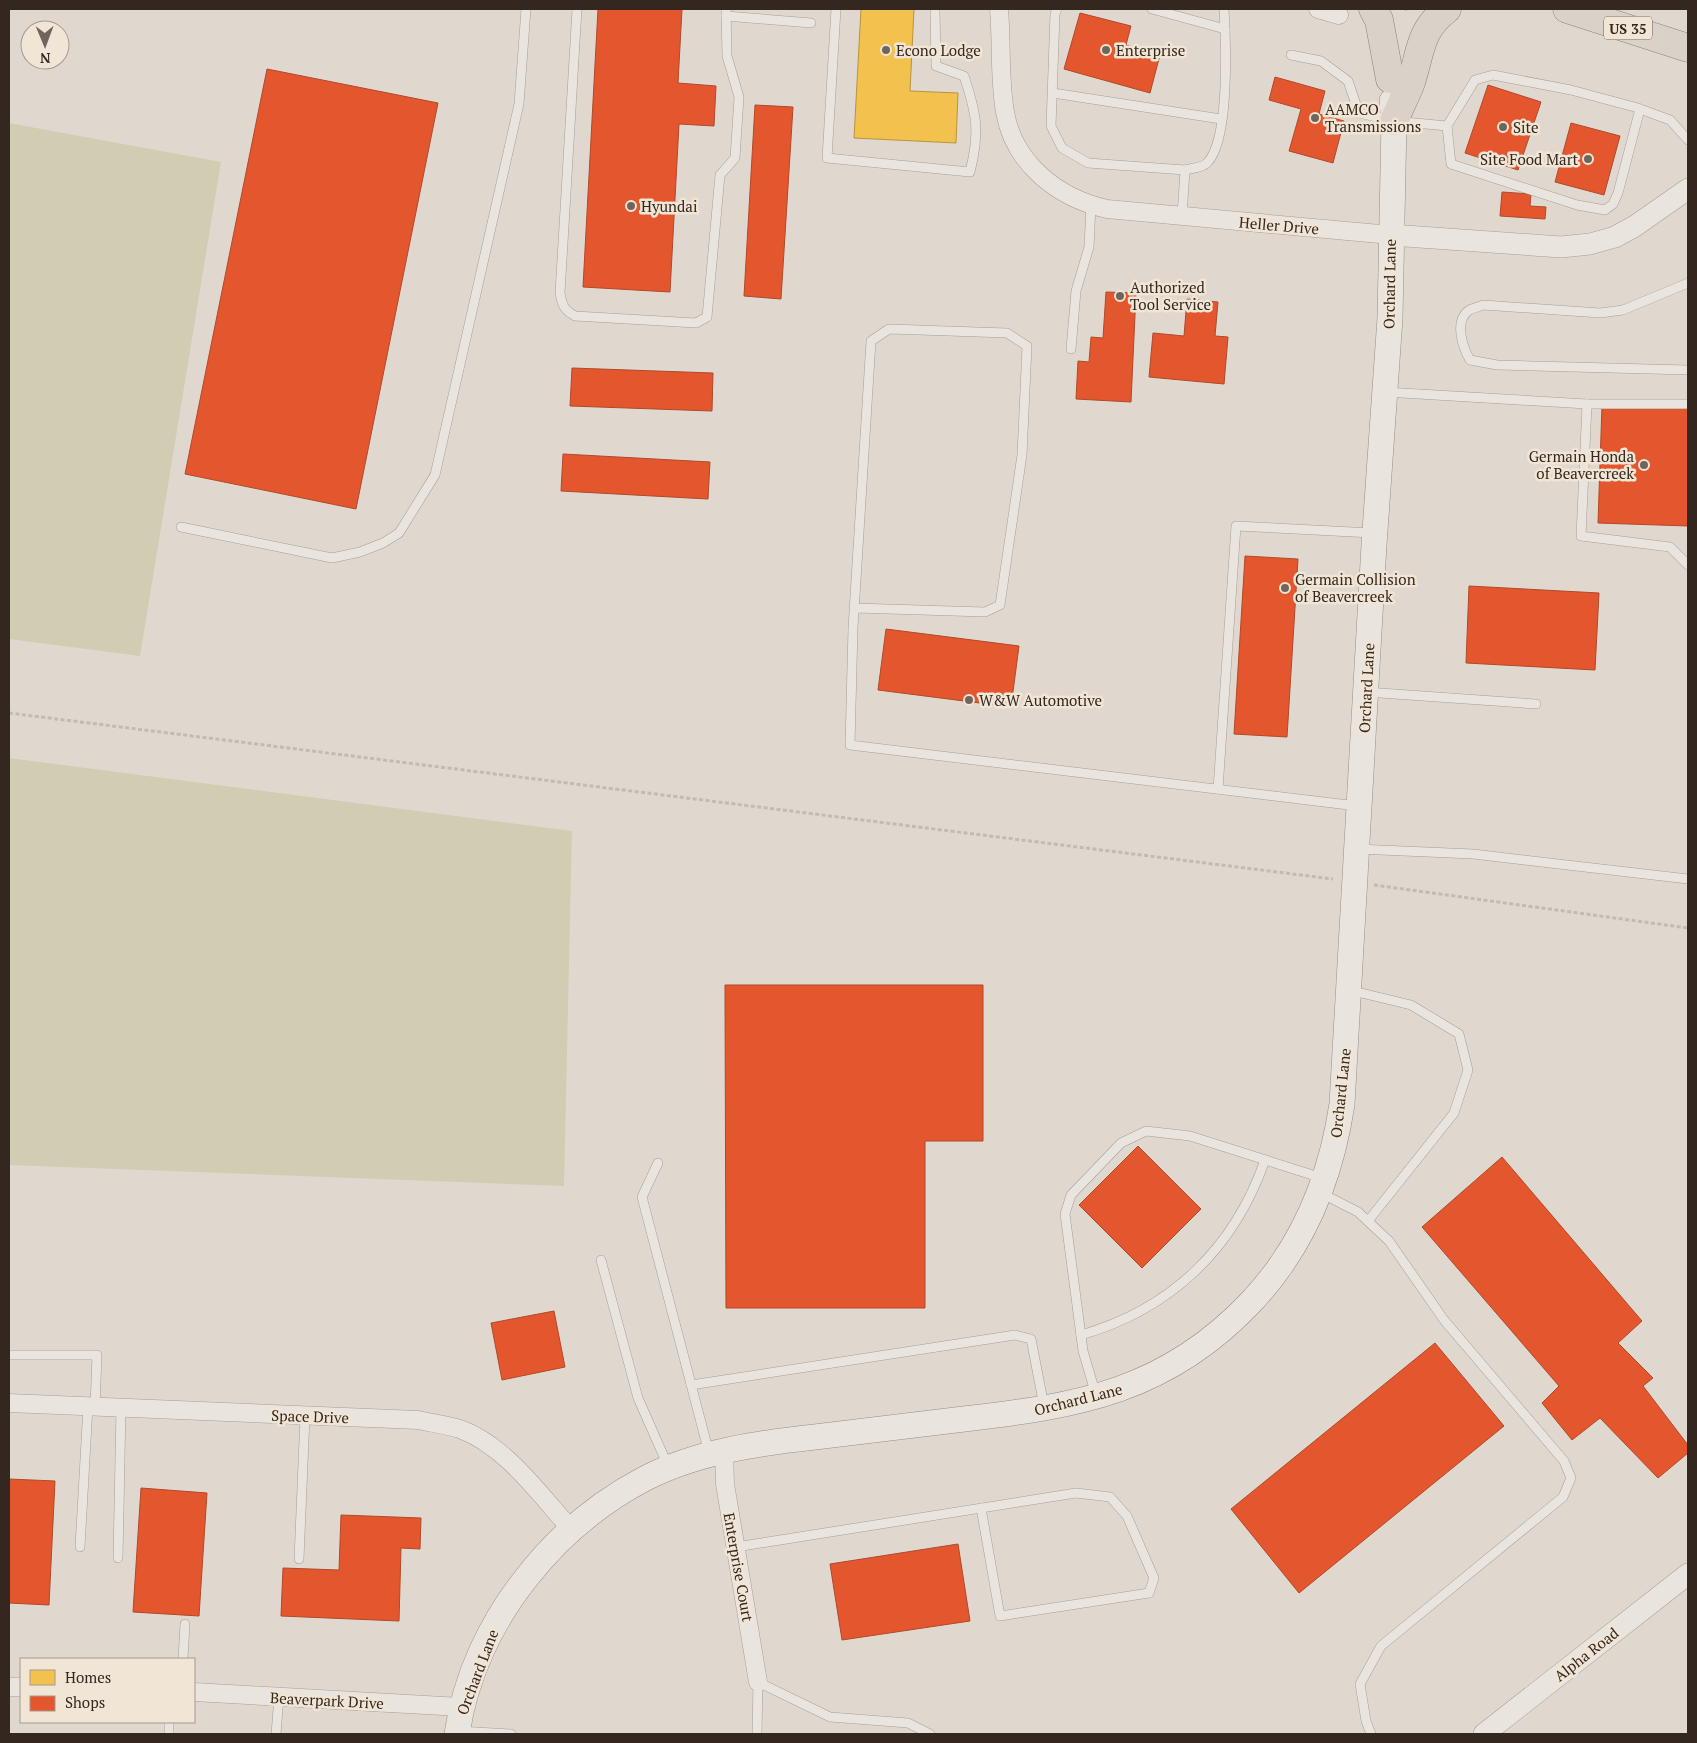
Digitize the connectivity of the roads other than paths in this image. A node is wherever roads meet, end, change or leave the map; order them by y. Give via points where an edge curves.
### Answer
1 (526, 9) edge
2 (577, 9) edge
3 (836, 9) edge
4 (935, 9) edge
5 (999, 9) edge
6 (1057, 9) edge
7 (1152, 9) edge
8 (1224, 9) edge
9 (1318, 9) edge
10 (1373, 9) edge
11 (1401, 9) edge
12 (1447, 9) edge
13 (1568, 9) edge
14 (1618, 9) edge
15 (726, 13) edge
16 (1339, 15) dead end
17 (811, 23) dead end
18 (1225, 29) junction
19 (1688, 33) edge
20 (1688, 48) edge
21 (1291, 55) dead end
22 (1390, 78) junction
23 (1052, 93) junction
24 (1640, 109) junction
25 (1221, 119) junction
26 (1394, 121) junction
27 (1447, 126) junction
28 (1688, 140) edge
29 (1185, 170) junction
30 (1688, 189) edge
31 (1091, 205) junction
32 (1182, 216) junction
33 (1391, 235) junction
34 (1688, 284) edge
35 (1071, 348) dead end
36 (1688, 370) edge
37 (1384, 392) junction
38 (1587, 404) junction
39 (1688, 404) edge
40 (181, 527) dead end
41 (1375, 533) junction
42 (1688, 565) edge
43 (855, 608) junction
44 (1366, 692) junction
45 (1536, 704) dead end
46 (1218, 789) junction
47 (1359, 806) junction
48 (1357, 849) junction
49 (1688, 879) edge
50 (1349, 990) junction
51 (1265, 1160) junction
52 (658, 1163) dead end
53 (1322, 1186) junction
54 (1368, 1221) junction
55 (601, 1260) dead end
56 (1081, 1335) junction
57 (9, 1355) edge
58 (691, 1385) junction
59 (1097, 1397) junction
60 (9, 1403) edge
61 (92, 1407) junction
62 (121, 1408) junction
63 (1044, 1409) junction
64 (305, 1416) junction
65 (717, 1454) junction
66 (669, 1469) junction
67 (981, 1508) junction
68 (571, 1529) junction
69 (80, 1547) dead end
70 (736, 1547) junction
71 (118, 1558) dead end
72 (299, 1559) dead end
73 (1688, 1574) edge
74 (185, 1624) dead end
75 (183, 1658) edge
76 (758, 1682) junction
77 (195, 1692) edge
78 (279, 1697) junction
79 (459, 1724) edge
80 (276, 1734) edge
81 (511, 1734) edge
82 (757, 1734) edge
83 (930, 1734) edge
84 (1371, 1734) edge
85 (1484, 1734) edge

1 - 40 lane via 515,123 435,475 411,517 399,533 383,543 332,558
2 - 15 lane via 560,283 562,305 575,316 696,324 707,317 720,175 735,158 739,97 727,56
3 - 4 lane via 827,158 970,172 978,143 974,105 964,76 936,66
5 - 31 street, Heller Drive via 1002,94 1012,134 1033,169 1048,184
6 - 23 lane
7 - 18 lane
8 - 18 lane
9 - 16 street
10 - 22 highway via 1379,20
11 - 22 main road, Orchard Lane via 1388,17
12 - 26 highway via 1429,28 1418,49 1410,84
13 - 20 highway, US 35
14 - 19 highway
15 - 17 lane
18 - 25 lane via 1225,90
21 - 26 lane via 1322,61 1348,81 1359,113
22 - 26 main road, Orchard Lane
23 - 25 lane
23 - 29 lane via 1051,126 1062,148 1088,163
24 - 27 lane via 1572,90 1493,75 1475,80
24 - 27 lane via 1626,167 1613,204 1605,210 1577,205 1451,164
24 - 28 lane via 1670,120
25 - 29 lane via 1216,153 1205,166
26 - 27 lane
26 - 33 main road, Orchard Lane
29 - 32 lane
30 - 33 street, Heller Drive via 1635,226 1615,237 1590,244 1561,247
31 - 32 street, Heller Drive
31 - 35 lane via 1089,247 1076,291
32 - 33 street, Heller Drive
33 - 37 main road, Orchard Lane via 1390,318
34 - 36 lane via 1623,310 1600,313 1483,305 1468,310 1462,318 1461,344 1470,360 1497,365
37 - 38 lane
37 - 41 main road, Orchard Lane
38 - 39 lane
38 - 42 lane via 1582,536 1670,547
41 - 44 main road, Orchard Lane
41 - 46 lane via 1236,526
43 - 43 lane via 871,341 889,329 1007,333 1027,346 1022,455 1000,605 985,612
43 - 46 lane via 850,745
44 - 45 lane
44 - 47 main road, Orchard Lane
46 - 47 lane
47 - 48 main road, Orchard Lane
48 - 49 lane via 1473,854
48 - 50 main road, Orchard Lane
50 - 53 main road, Orchard Lane via 1342,1104
50 - 54 lane via 1411,1005 1459,1034 1468,1070 1454,1113
51 - 53 lane
51 - 56 lane via 1256,1188 1230,1230 1196,1272 1154,1304 1113,1326
51 - 56 lane via 1190,1136 1146,1131 1121,1143 1071,1195 1065,1214
52 - 58 lane via 642,1197
53 - 54 lane
53 - 59 main road, Orchard Lane via 1306,1224 1277,1270 1260,1293 1224,1329 1159,1372
54 - 84 lane via 1389,1241 1444,1320 1564,1461 1571,1478 1563,1497 1381,1646 1360,1684
55 - 66 lane via 638,1398
56 - 59 lane
57 - 61 lane via 97,1355
58 - 63 lane via 1015,1335 1031,1339
58 - 65 lane
59 - 63 main road, Orchard Lane
60 - 61 street, Space Drive
61 - 62 street, Space Drive
61 - 69 lane
62 - 64 street, Space Drive
62 - 71 lane
63 - 65 main road, Orchard Lane via 785,1440
64 - 68 street, Space Drive via 418,1420 459,1429 504,1456
64 - 72 lane
65 - 66 main road, Orchard Lane
65 - 70 street, Enterprise Court
66 - 68 main road, Orchard Lane via 614,1496
67 - 67 lane via 1076,1493 1110,1496 1127,1516 1154,1578 1149,1593 1000,1616
67 - 70 lane
68 - 79 main road, Orchard Lane via 516,1592 485,1642
70 - 76 street, Enterprise Court
73 - 85 street, Alpha Road
74 - 75 lane
76 - 82 lane
76 - 83 lane via 830,1717 908,1723
77 - 78 street, Beaverpark Drive
78 - 79 street, Beaverpark Drive
78 - 80 lane
79 - 81 lane

